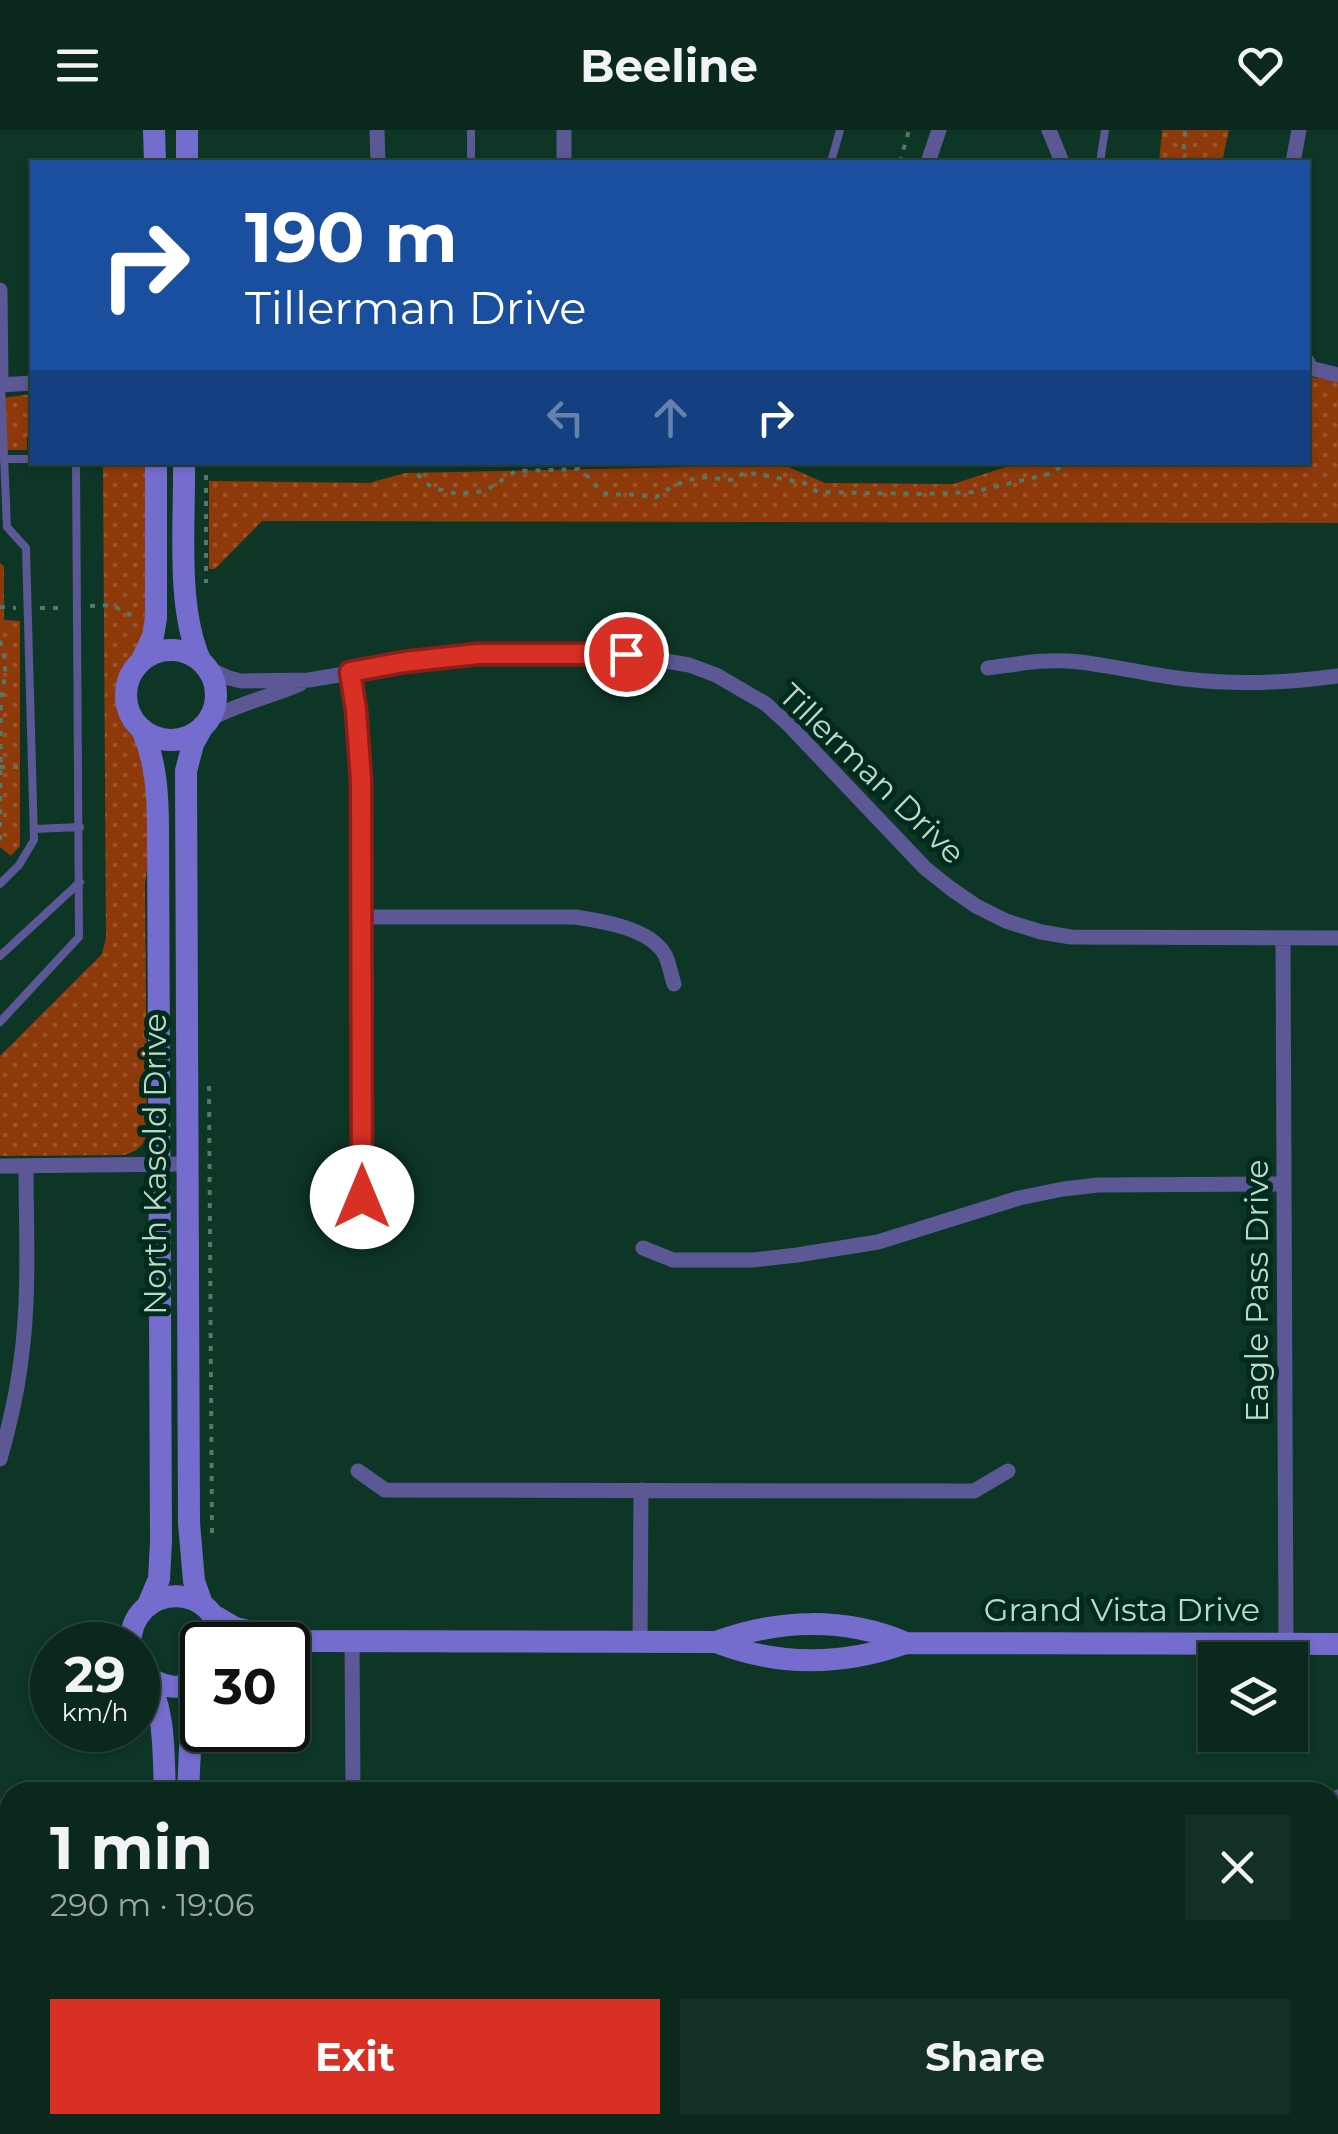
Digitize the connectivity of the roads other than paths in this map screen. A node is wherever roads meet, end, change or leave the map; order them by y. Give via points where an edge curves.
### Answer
1 (154, 130) edge
2 (187, 130) edge
3 (377, 130) edge
4 (471, 130) edge
5 (564, 130) edge
6 (840, 130) edge
7 (938, 130) edge
8 (1049, 130) edge
9 (1104, 130) edge
10 (1299, 130) edge
11 (154, 160) edge
12 (187, 160) edge
13 (378, 160) edge
14 (471, 160) edge
15 (564, 160) edge
16 (832, 160) edge
17 (929, 160) edge
18 (1061, 160) edge
19 (1100, 160) edge
20 (1293, 160) edge
21 (0, 290) edge
22 (1310, 368) edge
23 (1338, 374) edge
24 (30, 384) edge
25 (1, 385) edge
26 (30, 458) edge
27 (3, 459) junction
28 (76, 465) edge
29 (156, 465) edge
30 (184, 465) edge
31 (142, 660) junction
32 (204, 664) junction
33 (988, 668) dead end
34 (350, 672) junction
35 (1338, 676) edge
36 (308, 680) junction
37 (205, 723) junction
38 (142, 729) junction
39 (80, 827) junction
40 (34, 829) junction
41 (80, 882) junction
42 (0, 884) edge
43 (361, 918) junction
44 (1283, 938) junction
45 (1338, 938) edge
46 (0, 956) edge
47 (674, 984) dead end
48 (0, 1022) edge
49 (160, 1164) junction
50 (188, 1164) junction
51 (0, 1166) edge
52 (26, 1166) junction
53 (1284, 1184) junction
54 (362, 1197) dead end
55 (643, 1248) dead end
56 (0, 1459) edge
57 (1008, 1471) dead end
58 (358, 1472) dead end
59 (641, 1490) junction
60 (148, 1606) junction
61 (207, 1609) junction
62 (135, 1622) edge
63 (215, 1622) edge
64 (226, 1622) edge
65 (352, 1642) junction
66 (640, 1642) junction
67 (716, 1642) junction
68 (906, 1642) junction
69 (1286, 1642) edge
70 (310, 1643) edge
71 (1198, 1644) edge
72 (1308, 1644) edge
73 (1338, 1644) edge
74 (160, 1710) edge
75 (190, 1752) edge
76 (165, 1782) edge
77 (188, 1782) edge
78 (353, 1782) edge

1 - 11 main road
2 - 12 main road
3 - 13 street
4 - 14 lane
5 - 15 street
6 - 16 lane
7 - 17 street
8 - 18 street
9 - 19 lane
10 - 20 street
21 - 25 street
22 - 23 street
24 - 25 street
25 - 27 lane
26 - 27 lane
27 - 40 lane via 7,526 26,548
28 - 39 lane
29 - 31 main road via 156,618
30 - 32 main road via 185,594 190,634
31 - 32 main road via 172,650
31 - 38 main road via 126,685 130,715
32 - 36 street, Tillerman Drive via 241,681
32 - 37 main road via 216,694
33 - 35 street via 1076,661 1223,682
34 - 36 street, Tillerman Drive
34 - 43 street via 360,744
34 - 44 street, Tillerman Drive via 477,654 626,654 689,665 766,704 925,868 1006,921 1071,936
36 - 37 street, Tillerman Drive
37 - 38 main road via 173,740
37 - 50 main road, North Kasold Drive via 186,771
38 - 49 main road, North Kasold Drive via 158,803
39 - 40 lane
39 - 41 lane
40 - 42 lane via 19,865
41 - 46 lane
41 - 48 lane via 80,937
43 - 47 street via 603,921 651,941 664,953
43 - 54 street
44 - 45 street, Tillerman Drive
44 - 53 street, Eagle Pass Drive
49 - 50 street
49 - 52 street
49 - 60 main road, North Kasold Drive via 161,1565
50 - 61 main road, North Kasold Drive via 189,1524 194,1581
51 - 52 street
52 - 56 street via 22,1358
53 - 55 street via 1064,1188 878,1242 753,1260 673,1260
53 - 69 street, Eagle Pass Drive
57 - 59 street via 974,1490
58 - 59 street via 385,1490
59 - 66 street
60 - 61 main road, Grand Vista Drive via 174,1596
60 - 62 main road, North Kasold Drive
61 - 63 main road, North Kasold Drive
61 - 64 main road, Grand Vista Drive
65 - 66 main road, Grand Vista Drive
65 - 70 main road, Grand Vista Drive
65 - 78 street
66 - 67 main road, Grand Vista Drive
67 - 68 main road, Grand Vista Drive via 812,1622
67 - 68 main road, Grand Vista Drive via 812,1662
68 - 71 main road, Grand Vista Drive
72 - 73 main road, Grand Vista Drive
74 - 76 main road
75 - 77 main road

